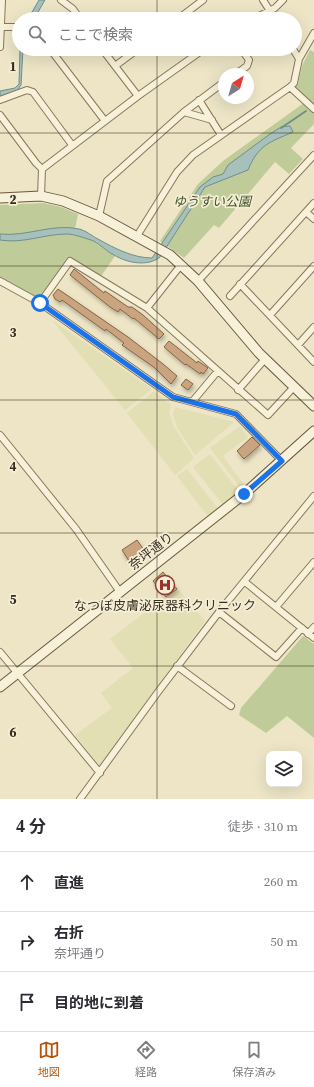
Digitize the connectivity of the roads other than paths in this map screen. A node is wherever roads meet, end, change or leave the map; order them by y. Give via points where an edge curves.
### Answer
1 (2, 0) edge
2 (61, 0) edge
3 (203, 0) edge
4 (263, 0) edge
5 (283, 0) edge
6 (270, 10) junction
7 (74, 12) edge
8 (187, 12) edge
9 (266, 12) edge
10 (1, 27) junction
11 (12, 27) edge
12 (314, 33) edge
13 (0, 47) edge
14 (302, 54) edge
15 (55, 56) edge
16 (107, 56) edge
17 (129, 56) edge
18 (194, 56) edge
19 (245, 56) edge
20 (297, 56) edge
21 (301, 56) edge
22 (299, 59) junction
23 (115, 66) junction
24 (245, 68) edge
25 (218, 86) edge
26 (290, 87) junction
27 (138, 96) junction
28 (0, 100) edge
29 (198, 100) junction
30 (314, 109) edge
31 (184, 112) junction
32 (0, 115) edge
33 (212, 120) junction
34 (105, 121) junction
35 (221, 135) junction
36 (72, 145) junction
37 (314, 155) edge
38 (42, 169) junction
39 (41, 196) junction
40 (0, 198) edge
41 (314, 203) edge
42 (306, 212) junction
43 (99, 216) junction
44 (314, 219) edge
45 (137, 236) junction
46 (182, 265) junction
47 (314, 266) edge
48 (0, 281) edge
49 (198, 281) junction
50 (240, 284) junction
51 (230, 296) dead end
52 (40, 303) junction
53 (147, 308) junction
54 (270, 315) junction
55 (314, 327) edge
56 (298, 345) junction
57 (265, 359) junction
58 (314, 362) edge
59 (217, 372) junction
60 (293, 388) junction
61 (238, 390) junction
62 (192, 402) junction
63 (314, 406) edge
64 (314, 431) edge
65 (0, 435) edge
66 (282, 461) junction
67 (314, 496) edge
68 (314, 562) edge
69 (246, 582) junction
70 (120, 592) junction
71 (276, 607) junction
72 (219, 612) junction
73 (314, 627) edge
74 (302, 628) junction
75 (308, 634) junction
76 (314, 638) edge
77 (0, 652) edge
78 (177, 666) junction
79 (17, 674) junction
80 (0, 687) edge
81 (231, 706) dead end
82 (100, 773) junction
83 (80, 799) edge

1 - 10 street
2 - 7 street
3 - 8 street
4 - 6 street
5 - 6 street
6 - 9 street
10 - 11 street
10 - 13 street
12 - 14 street
15 - 34 street
16 - 23 street
17 - 23 street
18 - 27 street
19 - 24 street via 248,66
20 - 22 street
21 - 22 street
22 - 26 street via 294,83
23 - 27 street
25 - 29 street
26 - 30 street
26 - 35 street
27 - 34 street
28 - 36 street via 27,90 33,92
29 - 31 street
29 - 33 street
31 - 33 street
31 - 43 street via 107,181
32 - 38 street
33 - 35 street
34 - 36 street
35 - 45 street via 193,154 177,172
36 - 38 street
37 - 49 street
38 - 39 street
39 - 40 street
39 - 43 street via 63,201
41 - 42 street
42 - 44 street
42 - 50 street
43 - 45 street
45 - 46 street
46 - 49 street
46 - 53 street
47 - 54 street
48 - 52 street
49 - 57 street
50 - 51 street
50 - 54 street
52 - 53 street via 70,261
52 - 62 street via 173,397
53 - 59 street
54 - 56 street
55 - 56 street
56 - 58 street
57 - 60 street
57 - 61 street
59 - 61 street
59 - 62 street
60 - 61 street via 268,415
60 - 63 street
62 - 66 street via 236,414
64 - 66 street, 奈坪通り
65 - 70 street via 76,529
66 - 70 street, 奈坪通り
67 - 69 street
68 - 71 street
69 - 71 street
69 - 72 street
70 - 79 street, 奈坪通り
71 - 74 street
72 - 74 street via 276,657
72 - 78 street
73 - 75 street
74 - 75 street
75 - 76 street
77 - 79 street
78 - 81 street
78 - 82 street
79 - 80 street, 奈坪通り
79 - 82 street
82 - 83 street

